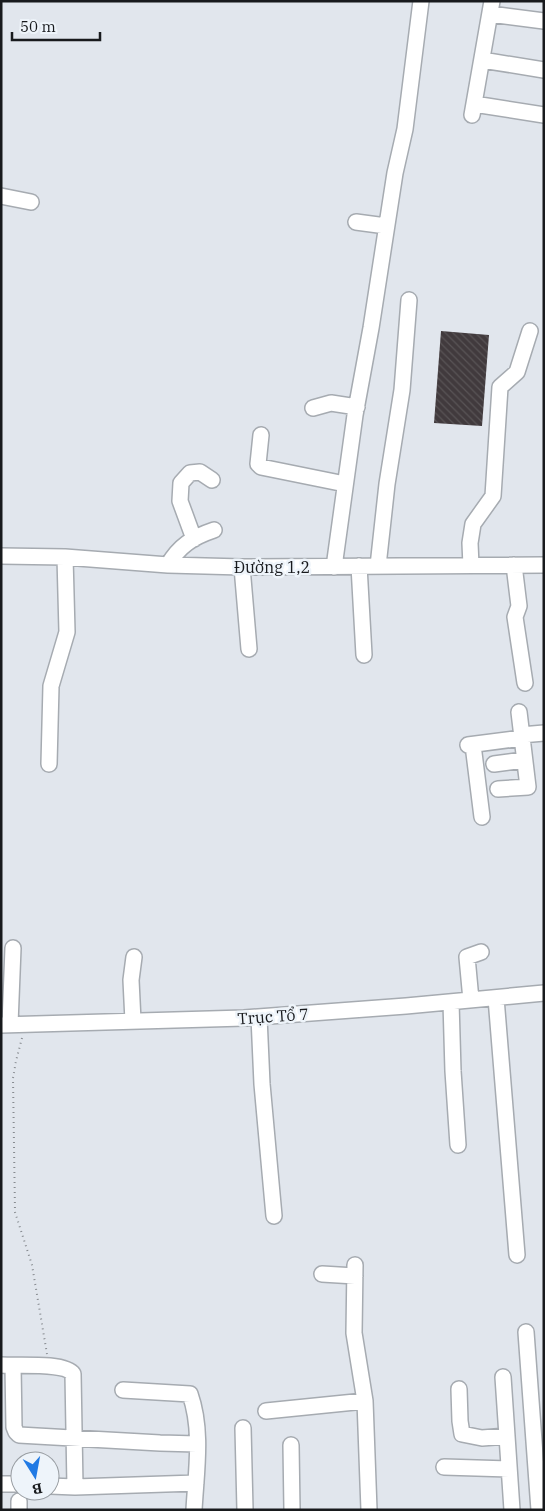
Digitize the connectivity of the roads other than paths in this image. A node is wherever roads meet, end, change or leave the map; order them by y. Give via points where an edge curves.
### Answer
1 (421, 1) edge
2 (491, 8) edge
3 (544, 21) edge
4 (482, 60) junction
5 (544, 70) edge
6 (544, 115) edge
7 (1, 196) edge
8 (31, 202) dead end
9 (356, 222) dead end
10 (386, 226) junction
11 (409, 300) dead end
12 (530, 331) dead end
13 (357, 407) junction
14 (314, 408) dead end
15 (261, 435) dead end
16 (212, 480) dead end
17 (345, 484) junction
18 (214, 530) dead end
19 (194, 539) junction
20 (1, 556) edge
21 (64, 557) junction
22 (168, 565) junction
23 (514, 565) junction
24 (544, 565) edge
25 (334, 566) junction
26 (359, 566) junction
27 (378, 566) junction
28 (471, 566) junction
29 (242, 567) junction
30 (249, 649) dead end
31 (364, 655) dead end
32 (525, 683) dead end
33 (519, 712) dead end
34 (544, 733) edge
35 (522, 737) junction
36 (524, 760) junction
37 (50, 764) dead end
38 (494, 764) dead end
39 (498, 788) dead end
40 (482, 817) dead end
41 (14, 948) dead end
42 (481, 952) dead end
43 (134, 957) dead end
44 (544, 993) edge
45 (496, 998) junction
46 (471, 1000) junction
47 (451, 1002) junction
48 (260, 1017) junction
49 (133, 1022) junction
50 (6, 1025) edge
51 (458, 1145) dead end
52 (274, 1216) dead end
53 (517, 1255) dead end
54 (322, 1274) dead end
55 (526, 1332) dead end
56 (7, 1365) edge
57 (503, 1377) dead end
58 (123, 1390) dead end
59 (459, 1390) dead end
60 (364, 1401) junction
61 (266, 1411) dead end
62 (243, 1428) dead end
63 (507, 1436) junction
64 (74, 1438) junction
65 (197, 1444) junction
66 (290, 1445) dead end
67 (444, 1467) dead end
68 (510, 1469) junction
69 (196, 1483) junction
70 (60, 1486) edge
71 (75, 1487) junction
72 (194, 1510) edge
73 (245, 1510) edge
74 (292, 1510) edge
75 (369, 1510) edge
76 (512, 1510) edge
77 (539, 1510) edge

1 - 10 street via 405,129
2 - 3 street
2 - 4 street
4 - 5 street
4 - 6 street via 473,109
7 - 8 street
9 - 10 street
10 - 13 street
11 - 27 street via 402,390
12 - 28 street via 517,372 500,387 493,496 473,524
13 - 14 street via 331,403
13 - 17 street
15 - 17 street via 258,464 262,467
16 - 19 street via 200,472 190,473 181,483 180,500
17 - 25 street
18 - 19 street
19 - 22 street via 176,552
20 - 21 street, Đường 1,2
21 - 22 street, Đường 1,2
21 - 37 street via 67,632 51,686
22 - 29 street, Đường 1,2
23 - 24 street, Đường 1,2
23 - 28 street, Đường 1,2
23 - 32 street via 519,606 515,617
25 - 26 street, Đường 1,2
25 - 29 street, Đường 1,2
26 - 27 street, Đường 1,2
26 - 31 street
27 - 28 street, Đường 1,2
29 - 30 street
33 - 35 street
34 - 35 street
35 - 36 street
35 - 40 street via 470,745
36 - 38 street
36 - 39 street via 528,787
41 - 50 street
42 - 46 street via 467,957
43 - 49 street via 131,980
44 - 45 street, Trục Tổ 7
45 - 46 street, Trục Tổ 7
45 - 53 street
46 - 47 street, Trục Tổ 7
47 - 48 street, Trục Tổ 7
47 - 51 street
48 - 49 street, Trục Tổ 7
48 - 52 street via 262,1084
49 - 50 street, Trục Tổ 7
54 - 60 street via 355,1270 354,1333
55 - 77 street
56 - 64 street via 16,1432 19,1435
56 - 64 street via 49,1366 73,1374
57 - 63 street
58 - 65 street via 190,1394 195,1409
59 - 63 street via 462,1434 482,1438
60 - 61 street
60 - 75 street
62 - 73 street
63 - 68 street
64 - 65 street
64 - 71 street
65 - 69 street
66 - 74 street
67 - 68 street
68 - 76 street
69 - 71 street
69 - 72 street
70 - 71 street

